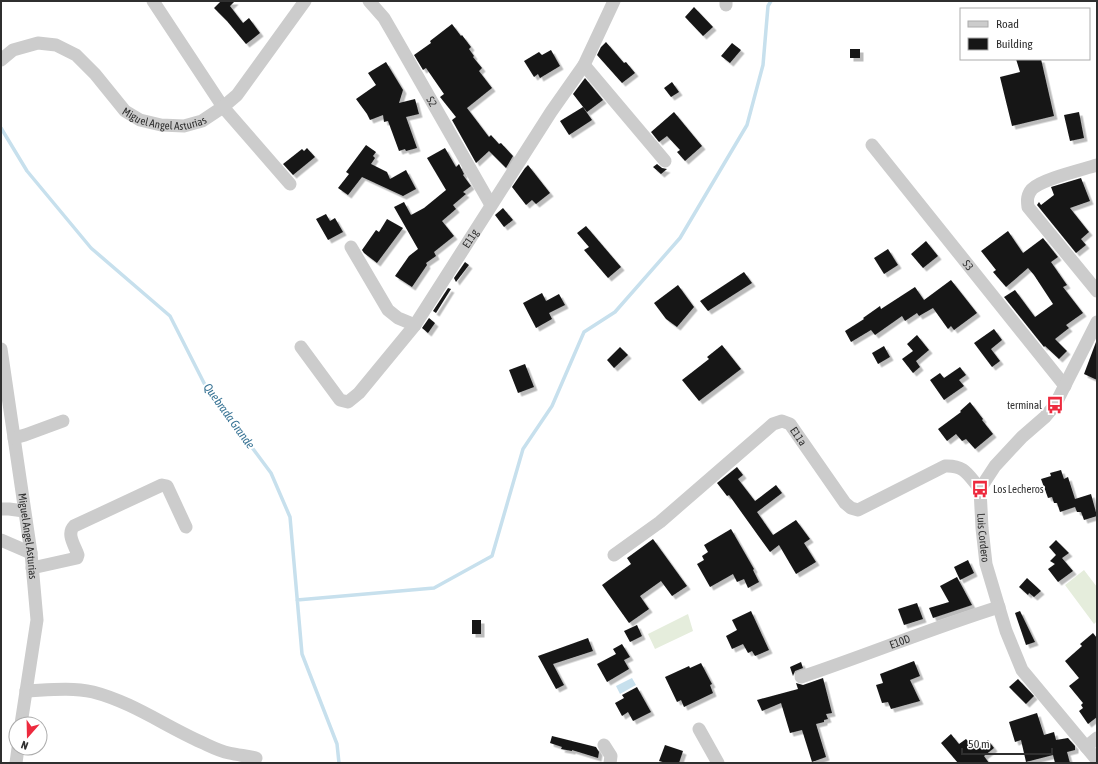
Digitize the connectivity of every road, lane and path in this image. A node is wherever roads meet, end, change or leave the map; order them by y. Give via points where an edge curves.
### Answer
1 (153, 1) edge
2 (305, 1) edge
3 (369, 1) edge
4 (614, 1) edge
5 (1, 60) edge
6 (584, 65) junction
7 (223, 108) junction
8 (872, 145) dead end
9 (665, 161) dead end
10 (1097, 165) edge
11 (290, 184) dead end
12 (491, 205) junction
13 (351, 247) dead end
14 (1097, 291) edge
15 (1097, 322) edge
16 (416, 325) junction
17 (301, 347) dead end
18 (1, 349) edge
19 (1065, 386) junction
20 (63, 421) dead end
21 (14, 438) junction
22 (980, 489) junction
23 (1, 509) edge
24 (24, 511) junction
25 (186, 527) dead end
26 (1, 540) edge
27 (30, 553) junction
28 (614, 555) dead end
29 (32, 568) junction
30 (999, 607) junction
31 (801, 677) dead end
32 (26, 691) junction
33 (22, 716) edge
34 (698, 729) dead end
35 (1097, 738) edge
36 (604, 745) dead end
37 (1086, 747) junction
38 (256, 758) dead end
39 (1097, 760) edge
40 (610, 763) edge
41 (718, 763) edge

1 - 7 street
2 - 7 street, Miguel Angel Asturias via 237,95
3 - 12 street, S2 via 384,18
4 - 6 street, E11g
5 - 7 street, Miguel Angel Asturias via 13,50 38,42 56,45 76,55 125,111 140,120 161,125 184,126 202,121
6 - 9 street
6 - 12 street, E11g
7 - 11 street
8 - 19 street, S3
10 - 14 street via 1039,183 1027,197 1028,207
12 - 16 street, E11g
13 - 16 street via 388,310 398,318
15 - 19 street
16 - 17 street, E11g via 359,393 348,402 340,400
18 - 21 street, Miguel Angel Asturias
19 - 22 street via 1045,417 994,466
20 - 21 street
21 - 24 street, Miguel Angel Asturias
22 - 28 street, E11a via 962,468 945,466 858,510 851,508 790,424 782,421 773,424 660,522
22 - 30 street, Luis Cordero via 986,564
23 - 24 street
24 - 27 street, Miguel Angel Asturias
25 - 29 street via 167,486 162,485 74,526 70,534 77,558
26 - 27 street
27 - 29 street, Miguel Angel Asturias
29 - 32 street, Miguel Angel Asturias via 37,620
30 - 31 street, E10D
30 - 37 street, Luis Cordero via 1022,670
32 - 33 street, Miguel Angel Asturias
32 - 38 street via 66,689 92,692 141,711 208,745 228,753
34 - 41 street
35 - 37 street
36 - 40 street via 611,756
37 - 39 street, Luis Cordero

